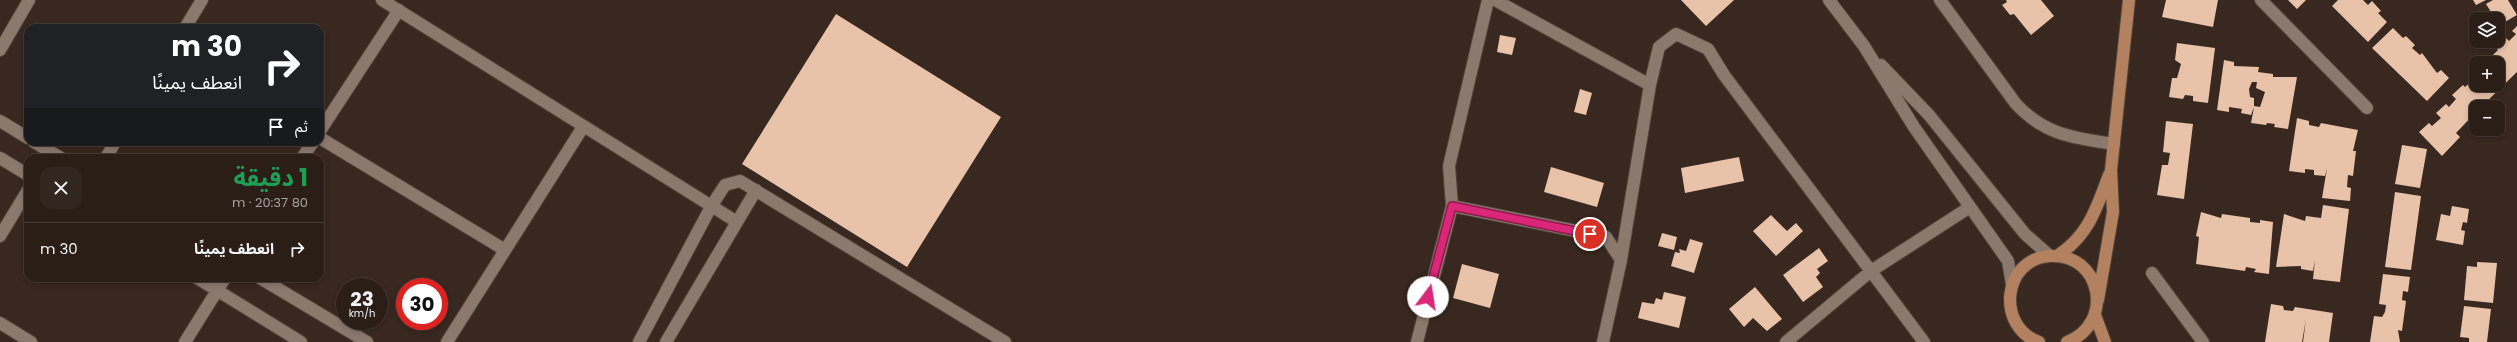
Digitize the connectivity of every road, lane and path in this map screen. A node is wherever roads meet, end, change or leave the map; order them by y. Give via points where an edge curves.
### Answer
1 (29, 0) edge
2 (202, 0) edge
3 (382, 0) edge
4 (1488, 0) edge
5 (1495, 0) edge
6 (1829, 0) edge
7 (1940, 0) edge
8 (2129, 0) edge
9 (2261, 0) edge
10 (399, 10) junction
11 (187, 24) edge
12 (1864, 46) junction
13 (0, 50) edge
14 (1650, 85) junction
15 (2367, 108) dead end
16 (0, 121) edge
17 (324, 125) edge
18 (583, 127) junction
19 (24, 136) edge
20 (324, 140) edge
21 (2114, 144) junction
22 (41, 146) edge
23 (54, 154) edge
24 (0, 158) edge
25 (2111, 170) junction
26 (24, 173) edge
27 (756, 190) junction
28 (24, 197) edge
29 (712, 205) junction
30 (1452, 206) junction
31 (1970, 207) junction
32 (737, 222) junction
33 (0, 236) edge
34 (505, 250) junction
35 (2054, 256) junction
36 (1621, 260) junction
37 (1871, 271) junction
38 (2152, 272) dead end
39 (204, 282) edge
40 (222, 282) edge
41 (267, 282) edge
42 (2012, 285) junction
43 (217, 290) junction
44 (2098, 300) junction
45 (2095, 315) junction
46 (0, 323) edge
47 (30, 342) edge
48 (185, 342) edge
49 (301, 342) edge
50 (367, 342) edge
51 (447, 342) edge
52 (639, 342) edge
53 (666, 342) edge
54 (1006, 342) edge
55 (1417, 342) edge
56 (1603, 342) edge
57 (1786, 342) edge
58 (1924, 342) edge
59 (2039, 342) edge
60 (2067, 342) edge
61 (2105, 342) edge
62 (2203, 342) edge

1 - 13 street
2 - 11 street
3 - 10 street
4 - 30 street via 1449,166
5 - 14 street
6 - 12 street
7 - 21 street via 2026,115 2054,132
8 - 21 main road
9 - 15 street
10 - 17 street
10 - 18 street
12 - 31 street via 1914,127
12 - 35 street via 1929,115 2025,234
14 - 36 street
14 - 37 street via 1658,46 1676,34 1708,49 1724,75
16 - 19 street
18 - 29 street
18 - 34 street
20 - 34 street
21 - 25 main road
22 - 23 street
24 - 26 street
25 - 35 main road via 2090,224 2080,238
25 - 44 main road via 2113,212
27 - 29 street via 740,181 731,182 725,185
27 - 32 street
27 - 54 street
28 - 33 street
29 - 32 street
29 - 52 street
30 - 36 street via 1606,237
30 - 55 street
31 - 37 street
31 - 42 street via 2008,261
32 - 53 street
34 - 51 street
35 - 42 main road via 2037,259 2025,266
35 - 44 main road via 2077,262 2088,272 2095,285
36 - 56 street
37 - 57 street
37 - 58 street
38 - 62 street
39 - 43 street
40 - 43 street
41 - 50 street
42 - 59 main road via 2009,303 2012,317 2019,329
43 - 48 street
43 - 49 street
44 - 45 main road
45 - 60 main road via 2087,329
45 - 61 main road
46 - 47 street

